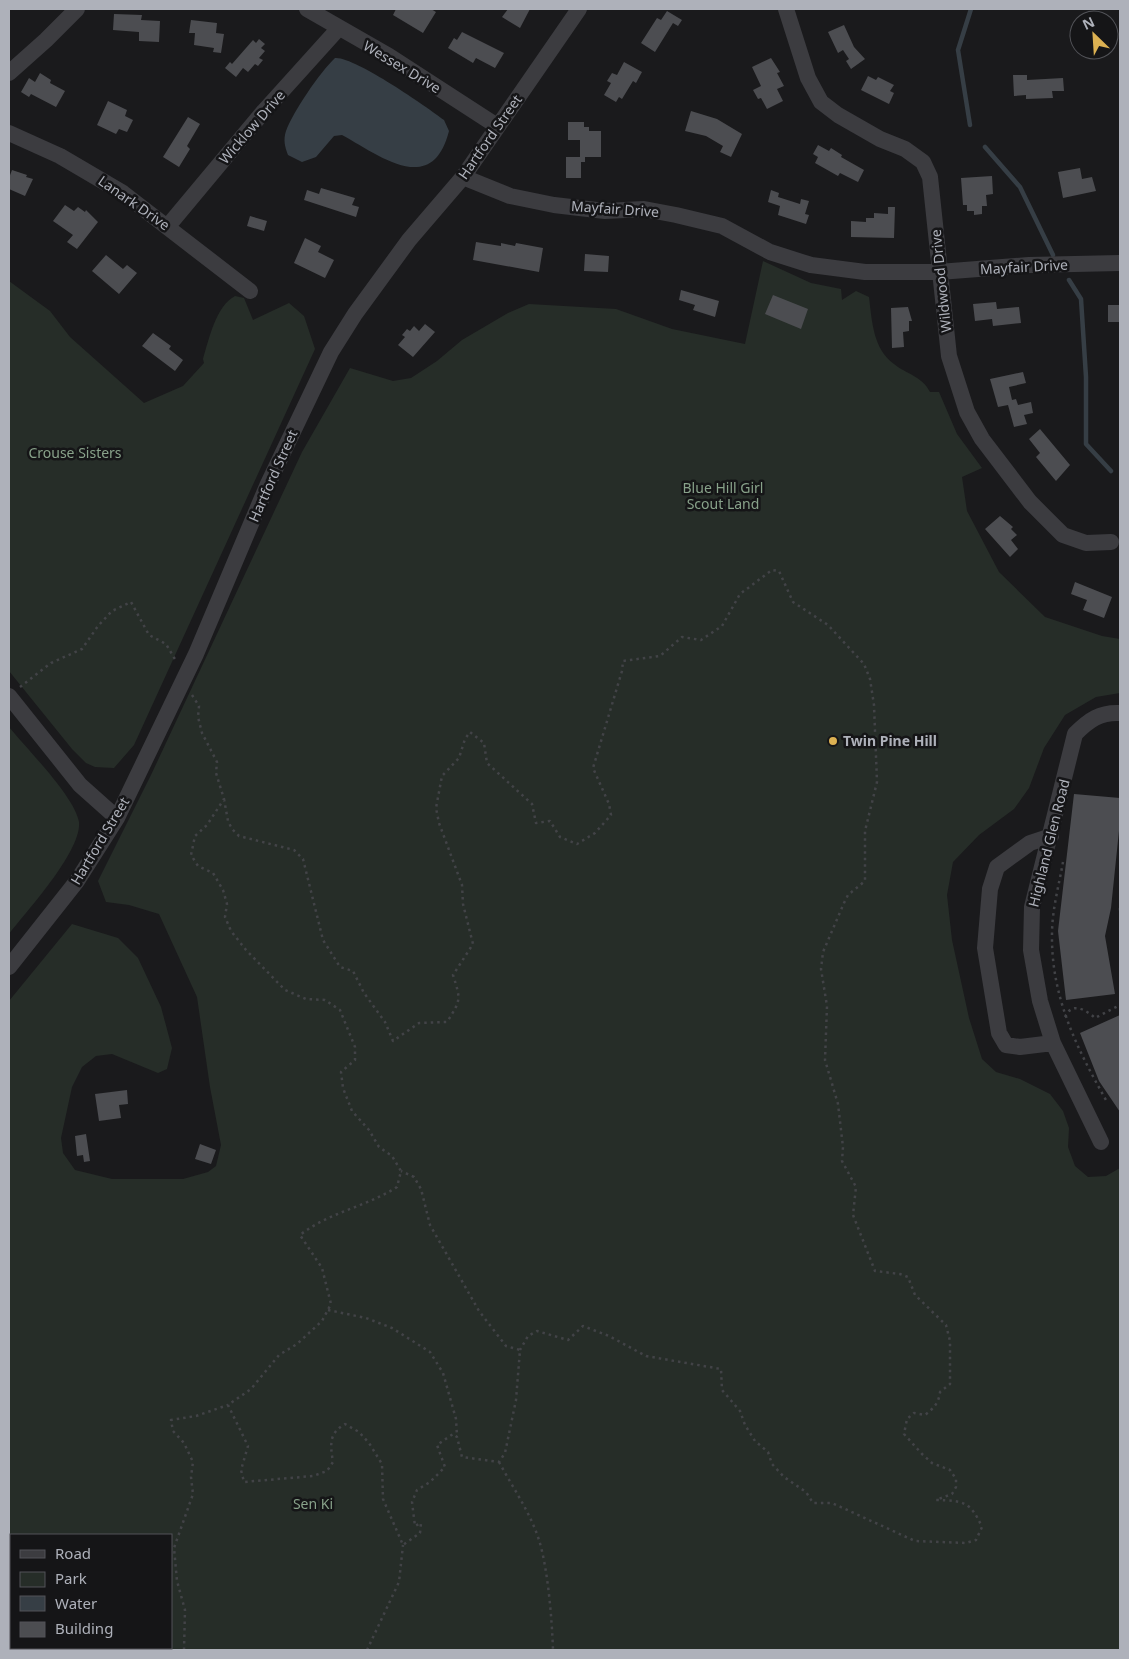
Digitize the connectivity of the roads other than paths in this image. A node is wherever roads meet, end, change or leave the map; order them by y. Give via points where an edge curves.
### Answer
1 (77, 9) edge
2 (306, 9) edge
3 (578, 9) edge
4 (786, 9) edge
5 (338, 29) junction
6 (9, 73) edge
7 (497, 126) junction
8 (9, 133) edge
9 (463, 177) junction
10 (168, 226) junction
11 (1120, 263) edge
12 (939, 272) junction
13 (250, 291) dead end
14 (1111, 542) dead end
15 (12, 693) edge
16 (1120, 713) edge
17 (117, 818) junction
18 (1051, 836) junction
19 (9, 966) edge
20 (1052, 1044) junction
21 (1101, 1142) dead end

1 - 6 street
2 - 5 street, Wessex Drive
3 - 7 street, Hartford Street
4 - 12 street, Wildwood Drive via 808,78 821,102 838,116 905,148 923,162 930,177 934,202
5 - 7 street, Wessex Drive via 389,56
5 - 10 street, Wicklow Drive
7 - 9 street, Hartford Street
8 - 10 street, Lanark Drive via 92,174
9 - 12 street, Mayfair Drive via 510,196 554,205 604,211 644,209 722,226 770,252 812,265 865,272
9 - 17 street, Hartford Street via 408,240 331,352
10 - 13 street, Lanark Drive
11 - 12 street, Mayfair Drive
12 - 14 street, Wildwood Drive via 949,356 967,412 982,439 1030,502 1063,535 1086,543
15 - 17 street via 80,785
16 - 18 street, Highland Glen Road via 1107,712 1088,721 1075,734
17 - 19 street, Hartford Street via 77,880
18 - 20 street, Highland Glen Road via 1032,907 1031,950
18 - 20 street via 1030,843 996,867 990,890 984,948 999,1033 1006,1045
20 - 21 street, Highland Glen Road

